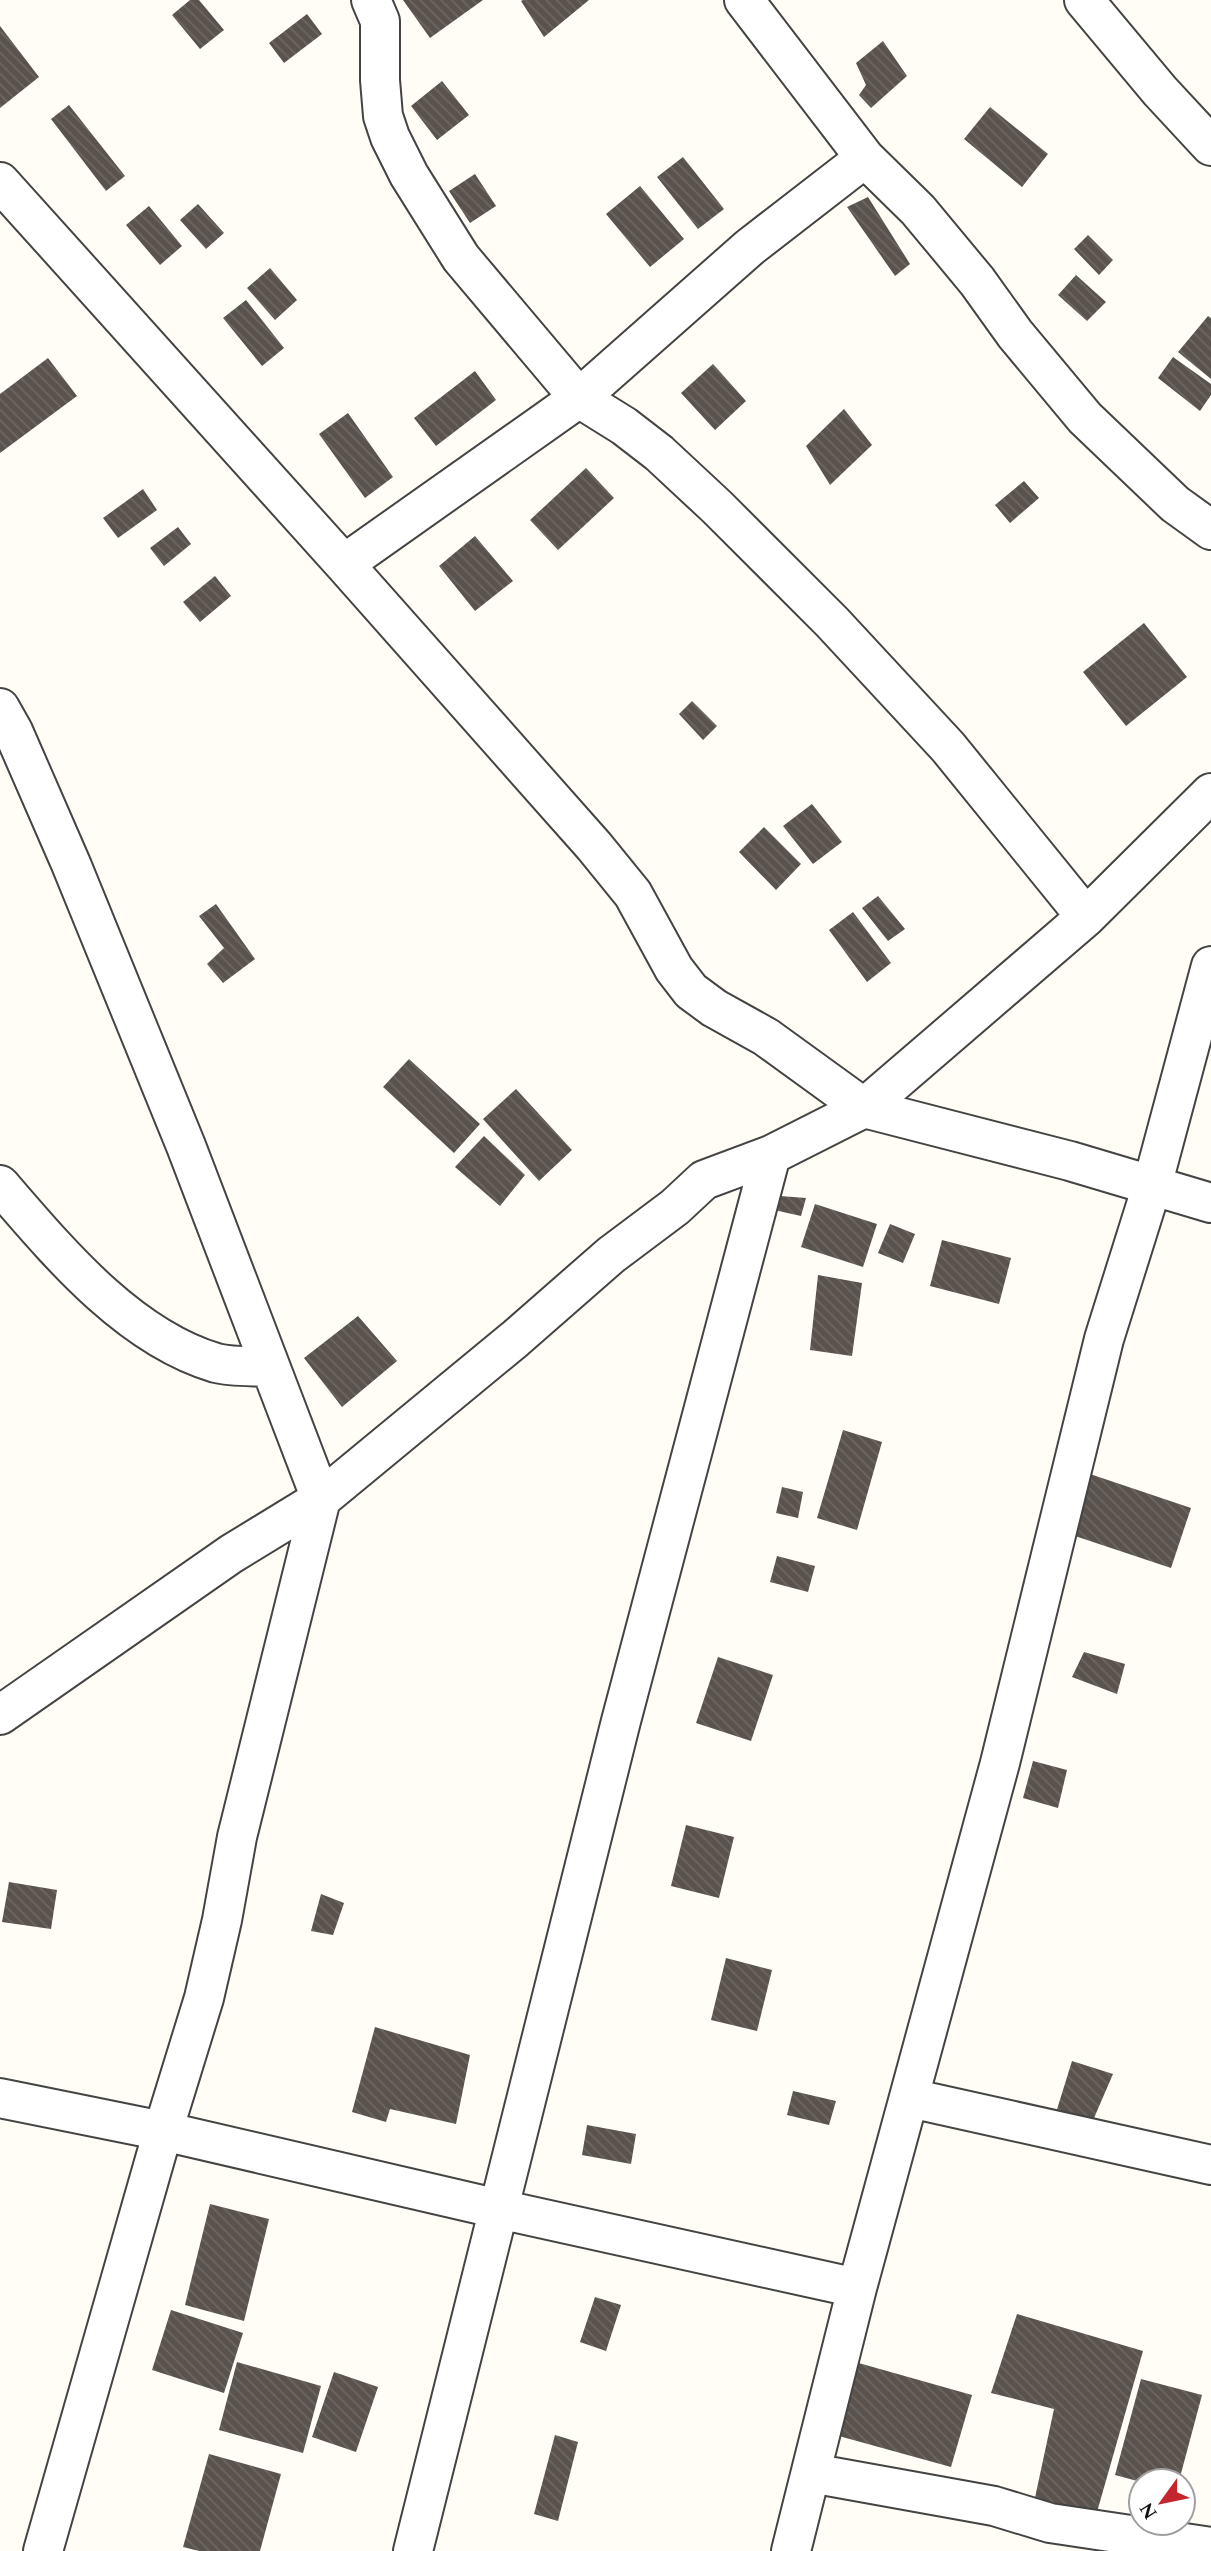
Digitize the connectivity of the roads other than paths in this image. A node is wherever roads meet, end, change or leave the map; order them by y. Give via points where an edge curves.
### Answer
1 (370, 0) edge
2 (744, 0) edge
3 (1084, 0) edge
4 (1211, 146) edge
5 (865, 159) junction
6 (0, 182) edge
7 (579, 398) junction
8 (1211, 530) edge
9 (344, 564) junction
10 (0, 708) edge
11 (1211, 793) edge
12 (1086, 916) junction
13 (1211, 965) edge
14 (864, 1108) junction
15 (771, 1155) junction
16 (0, 1185) edge
17 (1152, 1186) junction
18 (1211, 1203) edge
19 (269, 1367) junction
20 (321, 1499) junction
21 (0, 1715) edge
22 (0, 2098) edge
23 (910, 2098) junction
24 (163, 2131) junction
25 (1211, 2165) edge
26 (499, 2209) junction
27 (857, 2288) junction
28 (811, 2473) junction
29 (1211, 2547) edge
30 (44, 2551) edge
31 (413, 2551) edge
32 (791, 2551) edge

1 - 7 street via 380,21 383,116 409,175 461,258
2 - 5 street
3 - 4 street
5 - 7 street via 750,247
5 - 8 street via 918,210 1085,418 1175,504
6 - 9 street
7 - 9 street
7 - 12 street via 659,453 832,622 948,747
9 - 14 street via 625,885 691,991 766,1037
10 - 19 street via 71,864 186,1146
11 - 12 street
12 - 14 street
13 - 17 street
14 - 15 street
14 - 17 street
15 - 20 street via 704,1180
15 - 26 street via 621,1721
16 - 19 street via 107,1300 173,1346 218,1364
17 - 18 street
17 - 23 street via 1104,1339 1000,1763
19 - 20 street
20 - 21 street via 231,1555
20 - 24 street via 237,1838 204,1998
22 - 24 street
23 - 25 street
23 - 27 street
24 - 26 street
24 - 30 street
26 - 27 street
26 - 31 street
27 - 28 street
28 - 29 street via 994,2506 1050,2523
28 - 32 street

